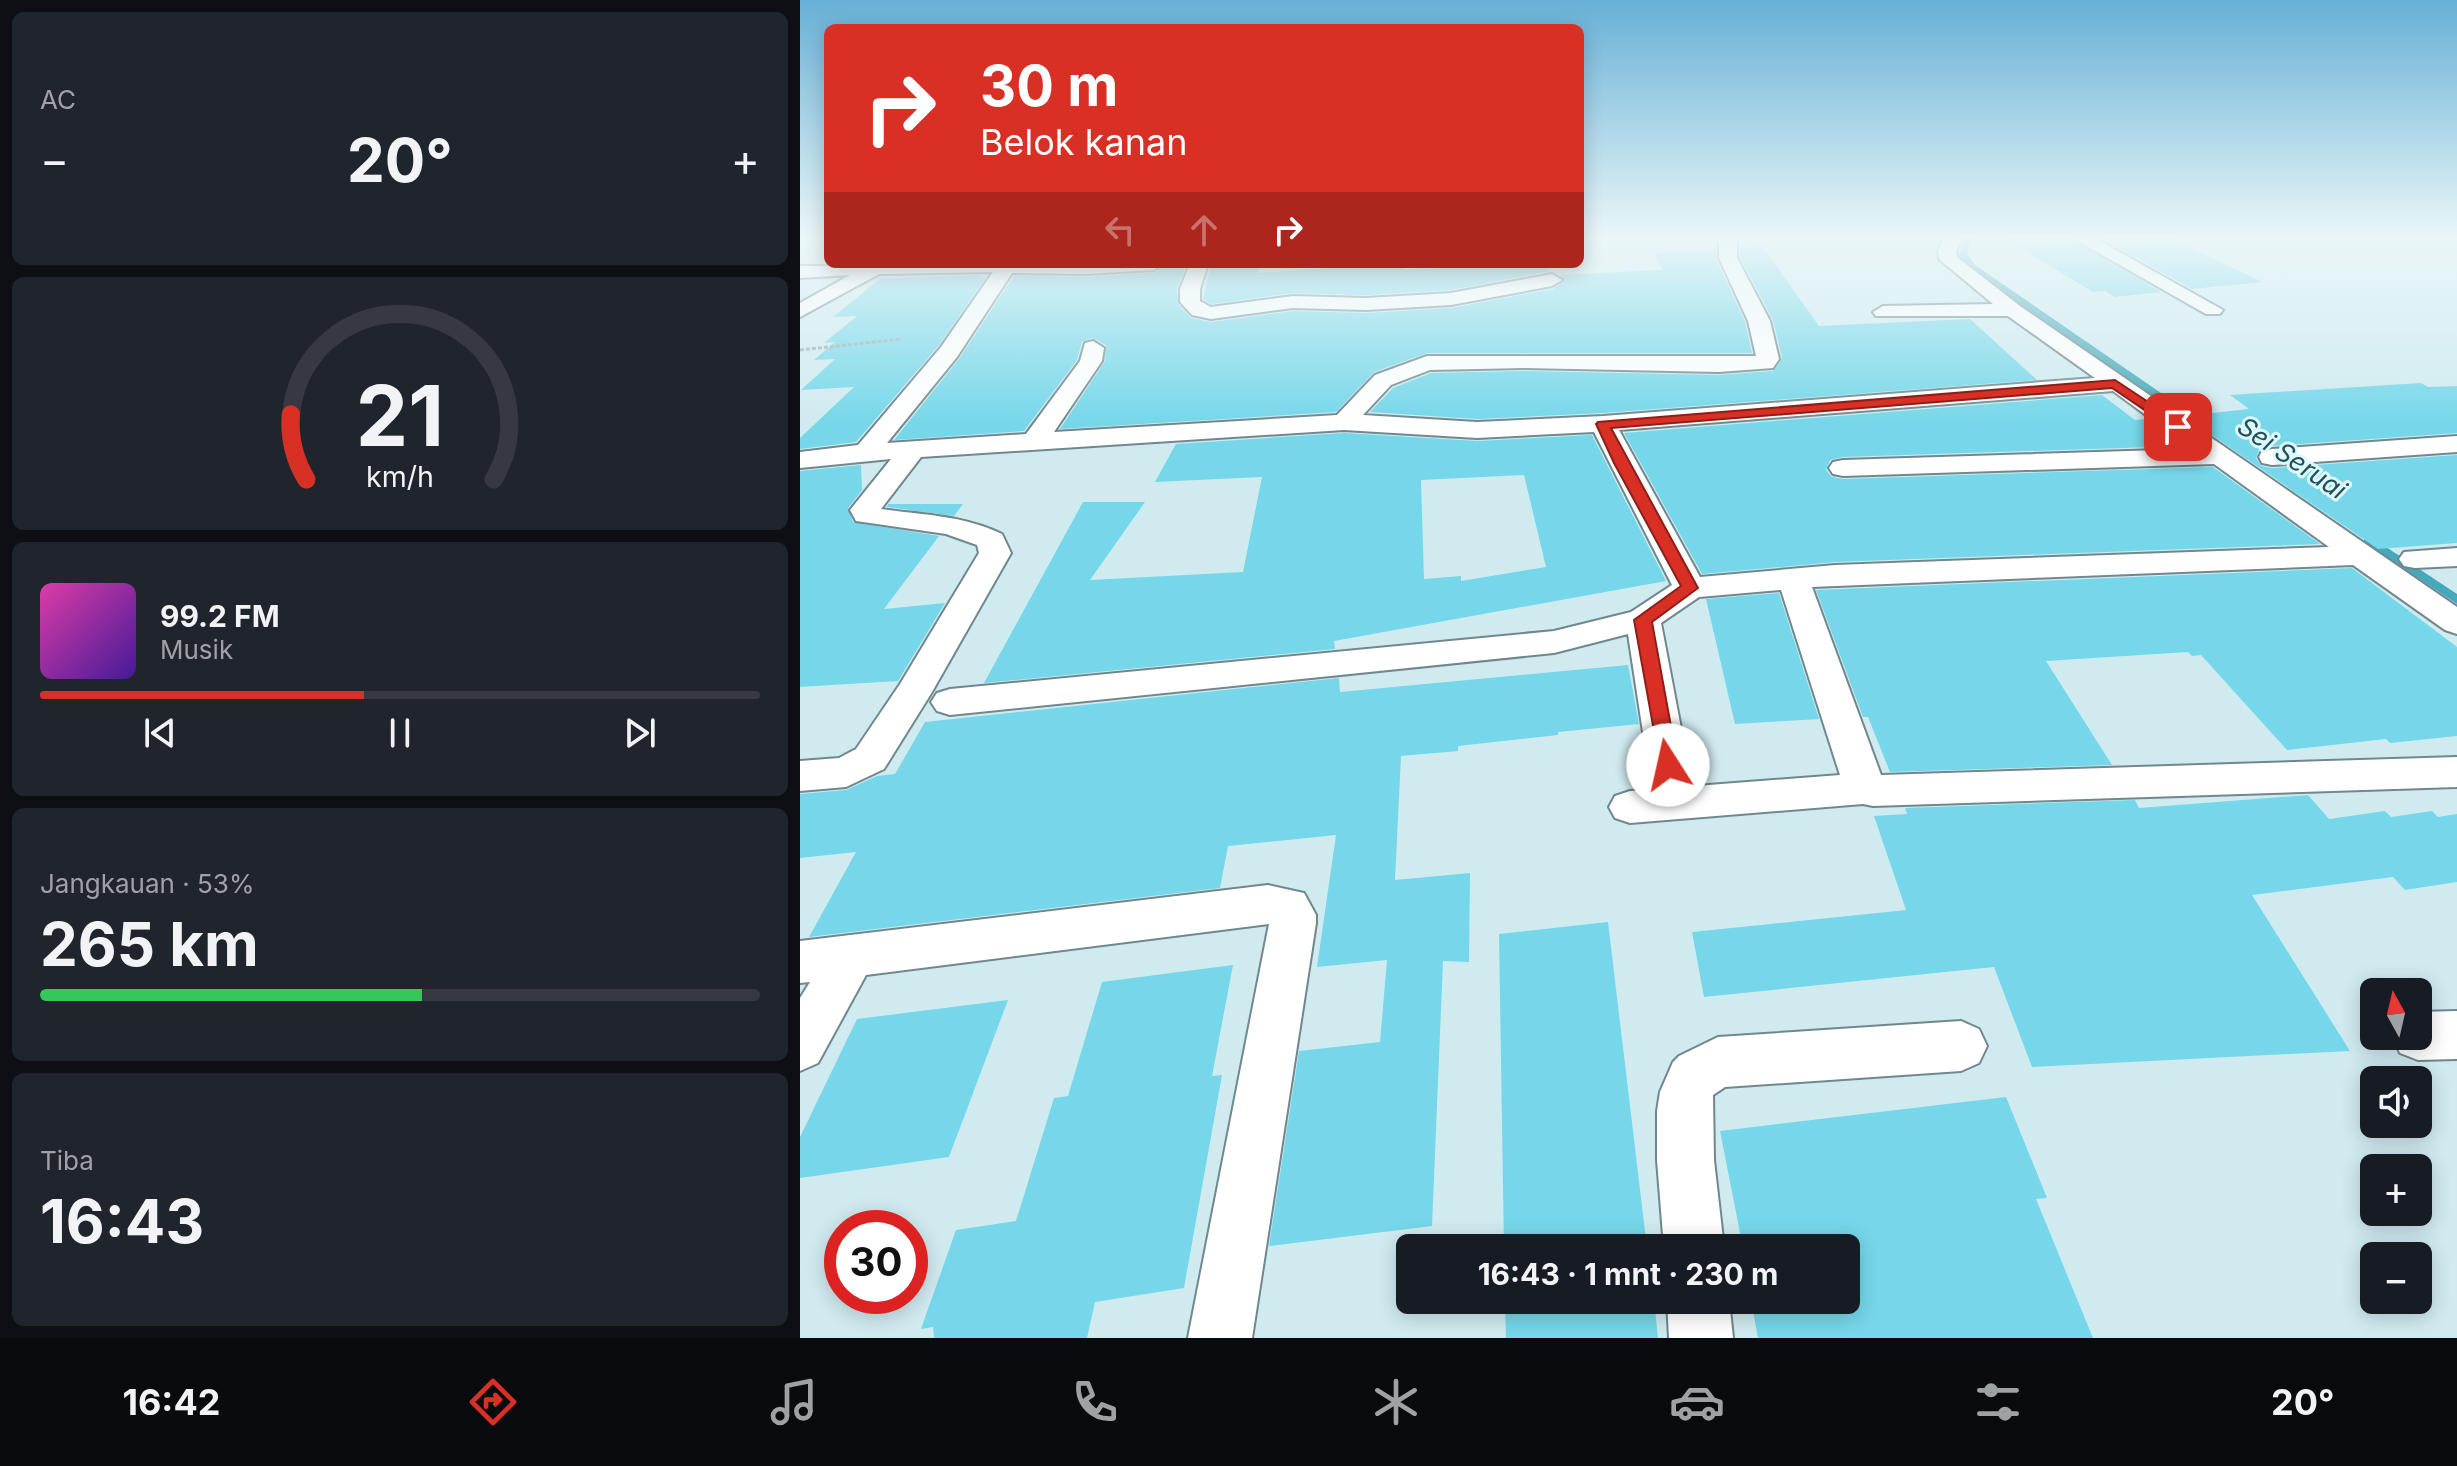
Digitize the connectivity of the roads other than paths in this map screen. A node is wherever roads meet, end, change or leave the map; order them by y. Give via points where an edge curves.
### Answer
1 (824, 297) edge
2 (986, 297) edge
3 (1190, 297) edge
4 (1459, 297) edge
5 (1747, 297) edge
6 (1997, 297) edge
7 (2190, 297) edge
8 (2013, 310) junction
9 (2213, 310) dead end
10 (800, 311) edge
11 (1883, 312) dead end
12 (1093, 348) dead end
13 (2115, 384) junction
14 (1344, 422) junction
15 (1603, 424) junction
16 (1034, 442) junction
17 (2457, 444) edge
18 (913, 449) junction
19 (866, 452) junction
20 (2220, 456) junction
21 (2272, 457) dead end
22 (800, 460) edge
23 (1843, 468) dead end
24 (2361, 555) junction
25 (2457, 557) edge
26 (2415, 559) dead end
27 (1793, 578) junction
28 (1690, 588) junction
29 (1643, 620) junction
30 (2457, 623) edge
31 (950, 702) dead end
32 (1668, 765) dead end
33 (2457, 772) edge
34 (800, 776) edge
35 (1865, 788) junction
36 (1630, 807) dead end
37 (852, 955) junction
38 (800, 962) edge
39 (2457, 1035) edge
40 (2432, 1036) edge
41 (800, 1046) edge
42 (1961, 1046) dead end
43 (1693, 1234) edge
44 (1699, 1314) edge
45 (1220, 1338) edge
46 (1701, 1338) edge

1 - 10 street
2 - 19 street via 949,352
3 - 4 street via 1199,311 1211,313 1293,302 1366,304
5 - 14 street via 1759,321 1765,363 1427,363 1383,380
6 - 8 street
7 - 9 street
8 - 11 street
8 - 13 street
12 - 16 street via 1091,361
13 - 15 street
13 - 20 street
14 - 15 street via 1477,430
14 - 16 street
15 - 28 street
16 - 18 street
17 - 21 street
18 - 19 street
18 - 34 street via 866,515 979,533 991,540 995,553 870,759 846,772
19 - 22 street
20 - 23 street
20 - 24 street
24 - 27 street
24 - 30 street
25 - 26 street
27 - 28 street
27 - 35 street
28 - 29 street
29 - 31 street via 1554,642
29 - 32 street
33 - 35 street
35 - 36 street
37 - 38 street
37 - 41 street
37 - 45 street via 1268,904 1288,907 1293,923
39 - 40 street
42 - 43 street via 1718,1062 1705,1070 1693,1080 1683,1107
44 - 46 street

